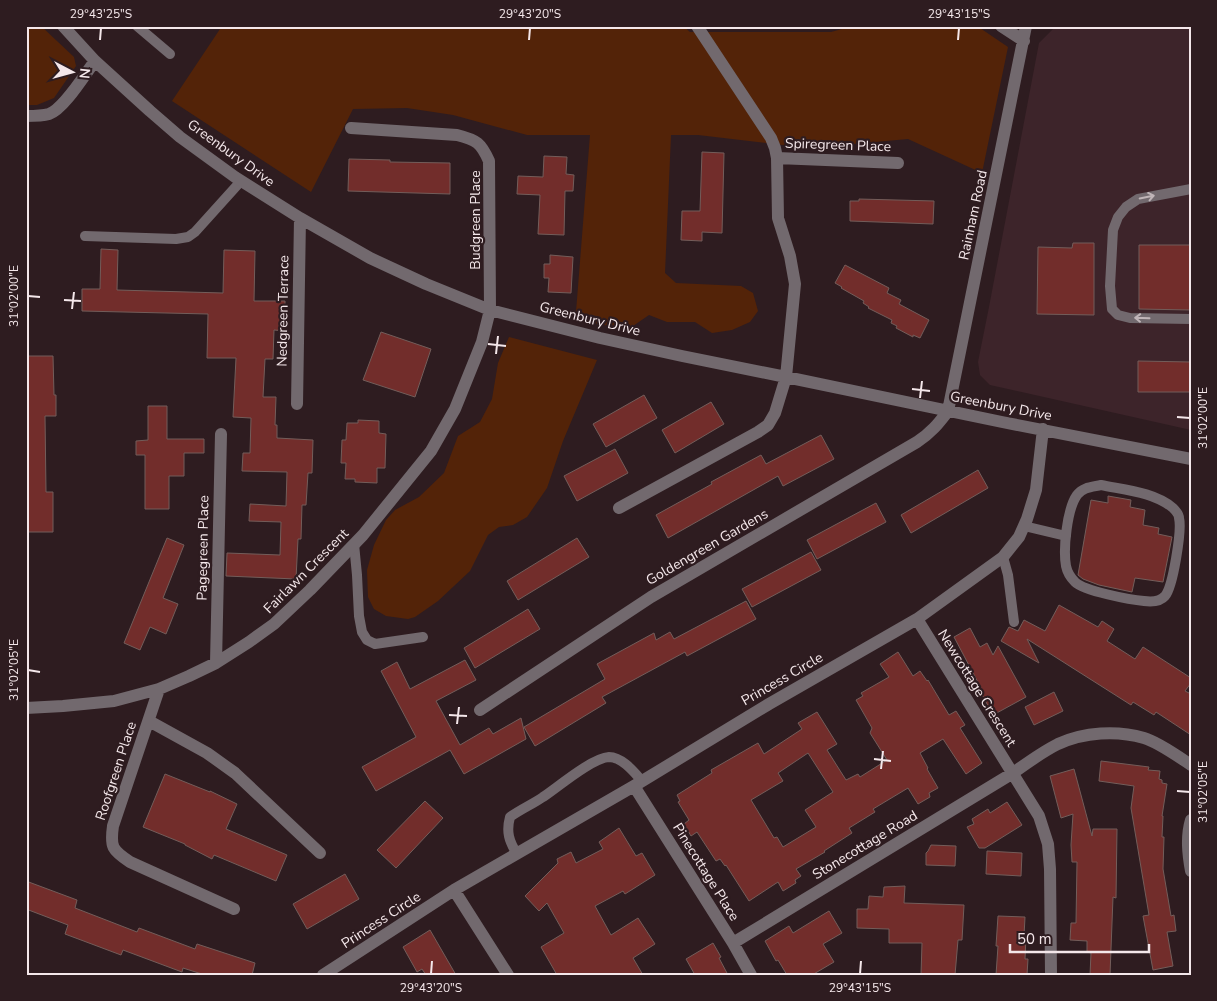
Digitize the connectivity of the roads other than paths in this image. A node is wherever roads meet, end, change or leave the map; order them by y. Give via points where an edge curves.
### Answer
1 (63, 26) edge
2 (137, 26) edge
3 (697, 26) edge
4 (1001, 26) edge
5 (1026, 26) edge
6 (1024, 41) junction
7 (170, 54) dead end
8 (95, 61) junction
9 (26, 116) edge
10 (352, 128) dead end
11 (777, 158) junction
12 (898, 163) dead end
13 (241, 181) junction
14 (1191, 189) edge
15 (300, 218) junction
16 (85, 236) dead end
17 (490, 310) junction
18 (1191, 319) edge
19 (786, 376) junction
20 (296, 404) dead end
21 (948, 411) junction
22 (1043, 429) junction
23 (221, 434) dead end
24 (1191, 459) edge
25 (619, 508) dead end
26 (1024, 526) junction
27 (1066, 536) junction
28 (354, 544) junction
29 (1003, 556) junction
30 (917, 619) junction
31 (1014, 622) dead end
32 (423, 637) dead end
33 (216, 663) junction
34 (158, 689) junction
35 (26, 708) edge
36 (480, 710) dead end
37 (149, 721) junction
38 (1191, 765) edge
39 (1013, 773) junction
40 (638, 784) junction
41 (1191, 820) edge
42 (320, 854) dead end
43 (517, 854) junction
44 (1191, 871) edge
45 (454, 890) junction
46 (234, 909) dead end
47 (733, 943) junction
48 (323, 975) edge
49 (508, 975) edge
50 (751, 975) edge
51 (1051, 975) edge

1 - 8 street, Greenbury Drive
2 - 7 lane
3 - 11 street, Spiregreen Place via 771,138
4 - 6 street
5 - 6 street, Rainham Road
6 - 21 street, Rainham Road
8 - 9 street via 60,107 41,116
8 - 13 street, Greenbury Drive via 180,137
10 - 17 street, Budgreen Place via 457,135 472,139 483,148 490,161
11 - 12 street, Spiregreen Place
11 - 19 street, Spiregreen Place via 778,218 795,284
13 - 15 street, Greenbury Drive
13 - 16 lane via 188,237
18 -> 14 lane via 1118,315 1112,309 1110,286 1113,230 1126,206 1138,199
15 - 17 street, Greenbury Drive via 378,261
15 - 20 street, Nedgreen Terrace
17 - 19 street, Greenbury Drive via 600,338
17 - 28 street, Fairlawn Crescent via 469,374 431,451
19 - 21 street, Greenbury Drive
19 - 25 street, Spiregreen Place via 768,425
21 - 22 street, Greenbury Drive
21 - 36 street, Goldengreen Gardens via 929,434 917,442 652,597
22 - 24 street, Greenbury Drive
22 - 26 street, Princess Circle via 1036,490
23 - 33 street, Pagegreen Place
26 - 27 lane
26 - 29 street, Princess Circle via 1020,537
27 - 27 lane via 1072,505 1087,487 1101,485 1155,498 1174,509 1179,516 1175,569 1170,589 1164,598 1144,601 1077,584 1066,567
28 - 32 lane via 359,616 367,640 375,644
28 - 33 street, Fairlawn Crescent via 274,624
29 - 30 street, Princess Circle
29 - 31 lane
30 - 39 street, Newcottage Crescent
30 - 40 street, Princess Circle
33 - 34 street, Fairlawn Crescent
34 - 35 street, Fairlawn Crescent via 114,700
34 - 37 street, Roofgreen Place
37 - 42 street via 235,773
37 - 46 street, Roofgreen Place via 113,826 111,840 114,849 130,862
38 - 39 street via 1146,738 1100,733 1060,743
39 - 47 street, Stonecottage Road
39 - 51 street, Newcottage Crescent via 1039,816 1048,844
40 - 43 street, Princess Circle
40 - 43 lane via 629,767 618,759 598,760 510,817 509,842
40 - 47 street, Pinecottage Place
41 - 44 street via 1187,839
43 - 45 street, Princess Circle
45 - 48 street, Princess Circle
45 - 49 street
47 - 50 street, Pinecottage Place

